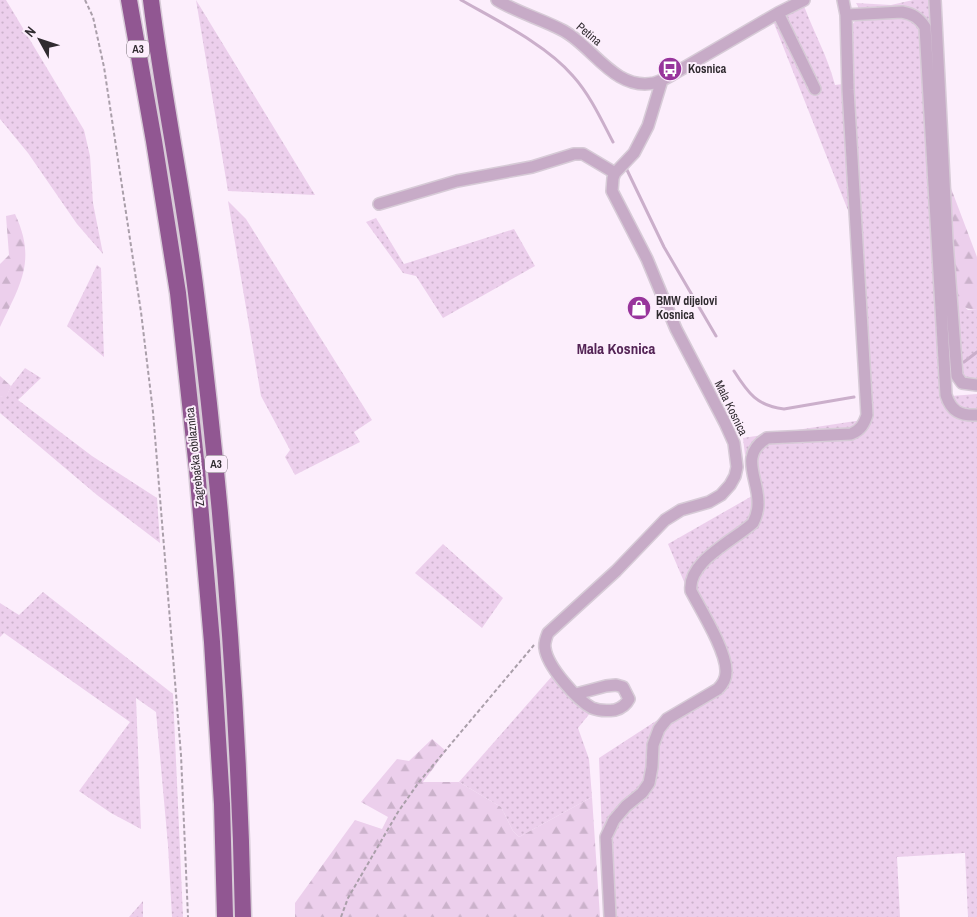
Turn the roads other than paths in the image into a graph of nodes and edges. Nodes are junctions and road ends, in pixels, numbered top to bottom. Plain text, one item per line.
1 (129, 0) edge
2 (151, 0) edge
3 (497, 0) edge
4 (804, 0) edge
5 (844, 0) edge
6 (935, 0) edge
7 (778, 12) junction
8 (846, 15) junction
9 (662, 80) junction
10 (815, 89) dead end
11 (615, 173) junction
12 (379, 204) dead end
13 (977, 385) edge
14 (977, 415) edge
15 (576, 694) dead end
16 (224, 917) edge
17 (243, 917) edge
18 (610, 917) edge

1 - 16 highway, Zagrebačka obilaznica / A3
2 - 17 highway, Zagrebačka obilaznica / A3
3 - 9 street, Petina
4 - 7 street, Petina
5 - 8 street
6 - 13 street
7 - 9 street, Petina
7 - 10 street
8 - 14 street
8 - 18 street
9 - 11 street
11 - 12 street
11 - 15 street, Mala Kosnica

